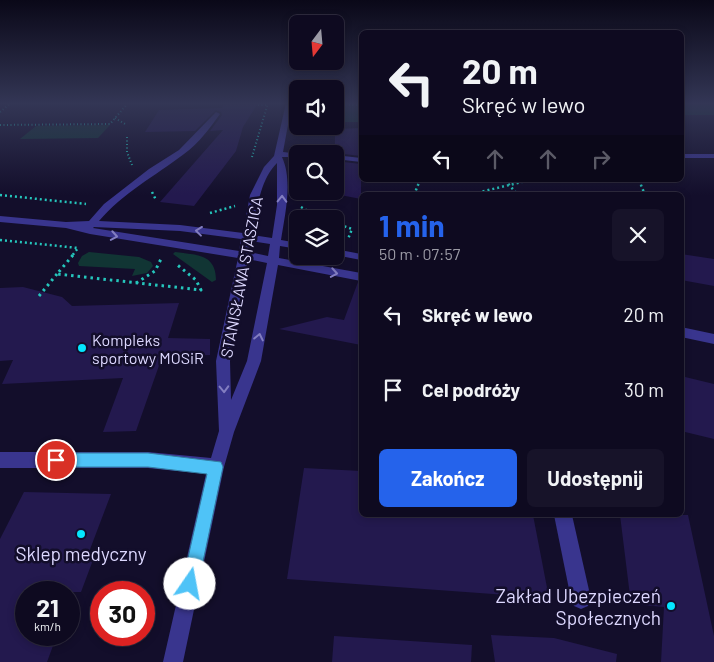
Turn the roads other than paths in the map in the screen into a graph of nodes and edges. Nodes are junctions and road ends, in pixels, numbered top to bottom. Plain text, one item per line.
1 (200, 134) edge
2 (283, 134) edge
3 (289, 155) edge
4 (278, 156) junction
5 (684, 156) edge
6 (714, 156) edge
7 (344, 158) edge
8 (359, 160) edge
9 (0, 219) edge
10 (89, 227) junction
11 (247, 237) junction
12 (277, 242) junction
13 (289, 244) edge
14 (344, 254) edge
15 (244, 255) junction
16 (359, 258) edge
17 (273, 262) junction
18 (359, 277) edge
19 (684, 333) edge
20 (714, 339) edge
21 (226, 432) junction
22 (0, 460) edge
23 (216, 467) junction
24 (563, 517) edge
25 (581, 599) dead end
26 (174, 662) edge

1 - 10 street
2 - 4 street, STANISŁAWA STASZICA
3 - 4 street
4 - 11 street, STANISŁAWA STASZICA
12 -> 4 street, STANISŁAWA STASZICA
5 - 6 street
7 - 8 street
9 - 10 street
11 -> 10 street
10 -> 15 street
11 - 12 street
11 - 15 street, STANISŁAWA STASZICA
12 - 13 street
12 - 17 street, STANISŁAWA STASZICA
14 - 16 street
15 - 17 street
15 -> 21 street, STANISŁAWA STASZICA
17 -> 18 street
21 -> 17 street, STANISŁAWA STASZICA
19 - 20 street
21 - 23 street, STANISŁAWA STASZICA
22 - 23 street
23 - 26 street, STANISŁAWA STASZICA
24 - 25 street

